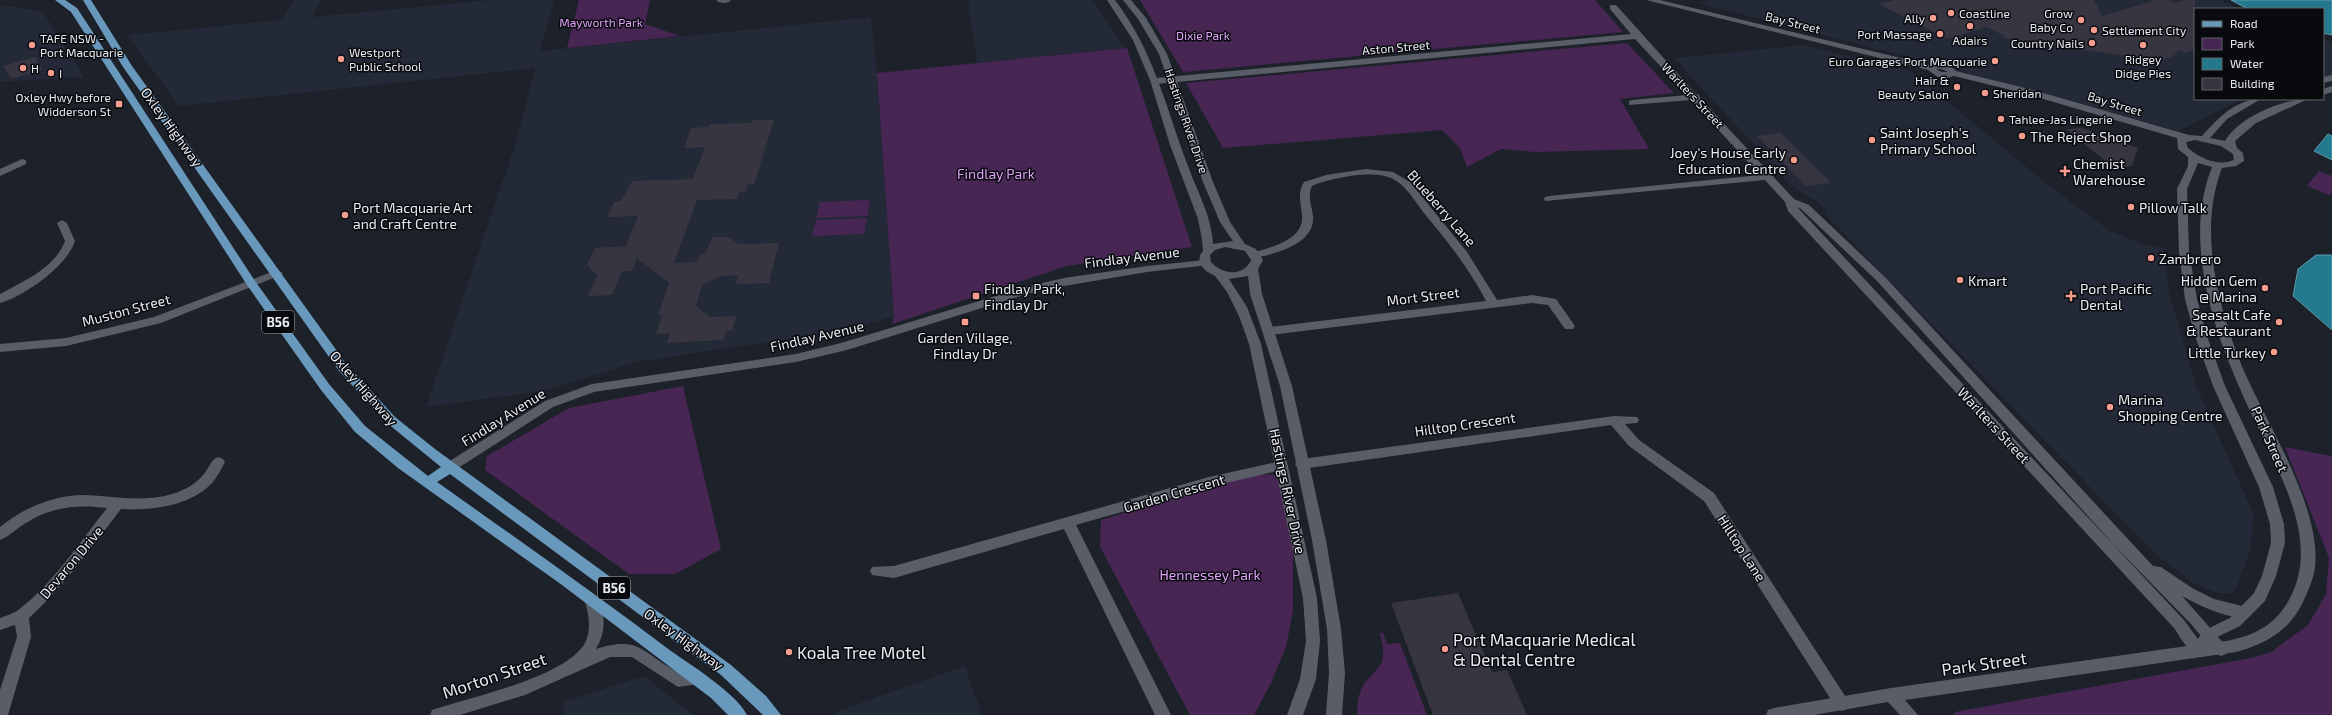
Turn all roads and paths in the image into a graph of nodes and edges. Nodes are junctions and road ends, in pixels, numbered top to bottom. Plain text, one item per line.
1 (52, 0) edge
2 (59, 0) edge
3 (64, 0) edge
4 (87, 0) edge
5 (720, 0) edge
6 (727, 0) edge
7 (1111, 0) edge
8 (1127, 0) edge
9 (1650, 0) edge
10 (1613, 7) dead end
11 (1637, 36) junction
12 (1173, 79) junction
13 (1156, 81) junction
14 (1696, 97) junction
15 (2254, 100) edge
16 (2300, 100) edge
17 (1632, 104) dead end
18 (2205, 138) junction
19 (2184, 141) junction
20 (2232, 148) junction
21 (2193, 156) junction
22 (22, 162) dead end
23 (2218, 165) junction
24 (0, 173) edge
25 (1768, 177) junction
26 (1549, 199) dead end
27 (1790, 201) junction
28 (62, 223) dead end
29 (1241, 245) junction
30 (1255, 255) junction
31 (1206, 257) junction
32 (1253, 269) junction
33 (277, 273) junction
34 (1220, 275) junction
35 (251, 283) junction
36 (0, 299) edge
37 (1492, 302) junction
38 (1569, 326) dead end
39 (1269, 331) junction
40 (0, 348) edge
41 (1614, 420) junction
42 (1633, 420) dead end
43 (218, 462) dead end
44 (1302, 464) junction
45 (1281, 466) junction
46 (450, 467) junction
47 (428, 482) junction
48 (117, 505) junction
49 (1068, 524) junction
50 (0, 535) edge
51 (2118, 540) junction
52 (877, 571) dead end
53 (592, 602) junction
54 (2245, 612) junction
55 (21, 616) junction
56 (0, 624) edge
57 (2208, 635) junction
58 (2199, 650) junction
59 (2221, 650) junction
60 (563, 671) junction
61 (695, 679) junction
62 (1891, 695) junction
63 (1842, 704) junction
64 (0, 715) edge
65 (438, 715) edge
66 (739, 715) edge
67 (773, 715) edge
68 (1163, 715) edge
69 (1295, 715) edge
70 (1334, 715) edge
71 (1774, 715) edge
72 (1910, 715) edge

1 - 2 main road
2 - 3 main road
2 - 35 main road, Oxley Highway / B56
4 - 33 main road, Oxley Highway / B56
5 - 6 street
7 - 13 street, Hastings River Drive
8 - 12 street, Hastings River Drive
9 - 19 street, Bay Street
10 - 11 street, Warlters Street
11 - 12 street, Aston Street
11 - 14 street, Warlters Street
12 - 13 street, Aston Street
12 - 29 street, Hastings River Drive
13 - 31 street, Hastings River Drive
14 - 17 street
14 - 25 street, Warlters Street
15 - 18 street
16 - 20 street
18 - 19 street
18 - 20 street
19 - 21 street
20 - 23 street
21 - 23 street
21 - 54 street, Park Street
22 - 24 street
23 - 59 street, Park Street
25 - 26 street
25 - 27 street, Warlters Street
27 - 51 street, Warlters Street
27 - 58 street, Warlters Street
28 - 36 street
29 - 30 street
29 - 31 street
30 - 32 street
30 - 37 street, Blueberry Lane
31 - 34 street
31 - 46 street, Findlay Avenue
32 - 34 street
32 - 39 street, Hastings River Drive
33 - 35 street, Muston Street
33 - 46 main road, Oxley Highway / B56
34 - 45 street, Hastings River Drive
35 - 40 street, Muston Street
35 - 47 main road, Oxley Highway / B56
37 - 38 street, Mort Street
37 - 39 street, Mort Street
39 - 44 street, Hastings River Drive
41 - 42 street, Hilltop Crescent
41 - 44 street, Hilltop Crescent
41 - 63 street, Hilltop Lane
43 - 48 street, Devaron Drive
44 - 70 street, Hastings River Drive
45 - 49 street, Garden Crescent
45 - 69 street, Hastings River Drive
46 - 47 main road
46 - 67 main road, Oxley Highway / B56
47 - 53 main road, Oxley Highway / B56
48 - 50 street, Devaron Drive
48 - 55 street, Devaron Drive
49 - 52 street, Garden Crescent
49 - 68 street
51 - 54 street, Warlters Street
51 - 57 street, Warlters Street
53 - 60 street, Morton Street
53 - 61 main road, Oxley Highway / B56
54 - 57 street, Park Street
55 - 56 street, Devaron Drive
55 - 64 street
57 - 58 street
57 - 59 street, Warlters Street
58 - 59 street, Park Street
58 - 62 street, Park Street
60 - 61 street, Morton Street
60 - 65 street, Morton Street
61 - 66 main road, Oxley Highway / B56
62 - 63 street, Park Street
62 - 72 street
63 - 71 street, Park Street

